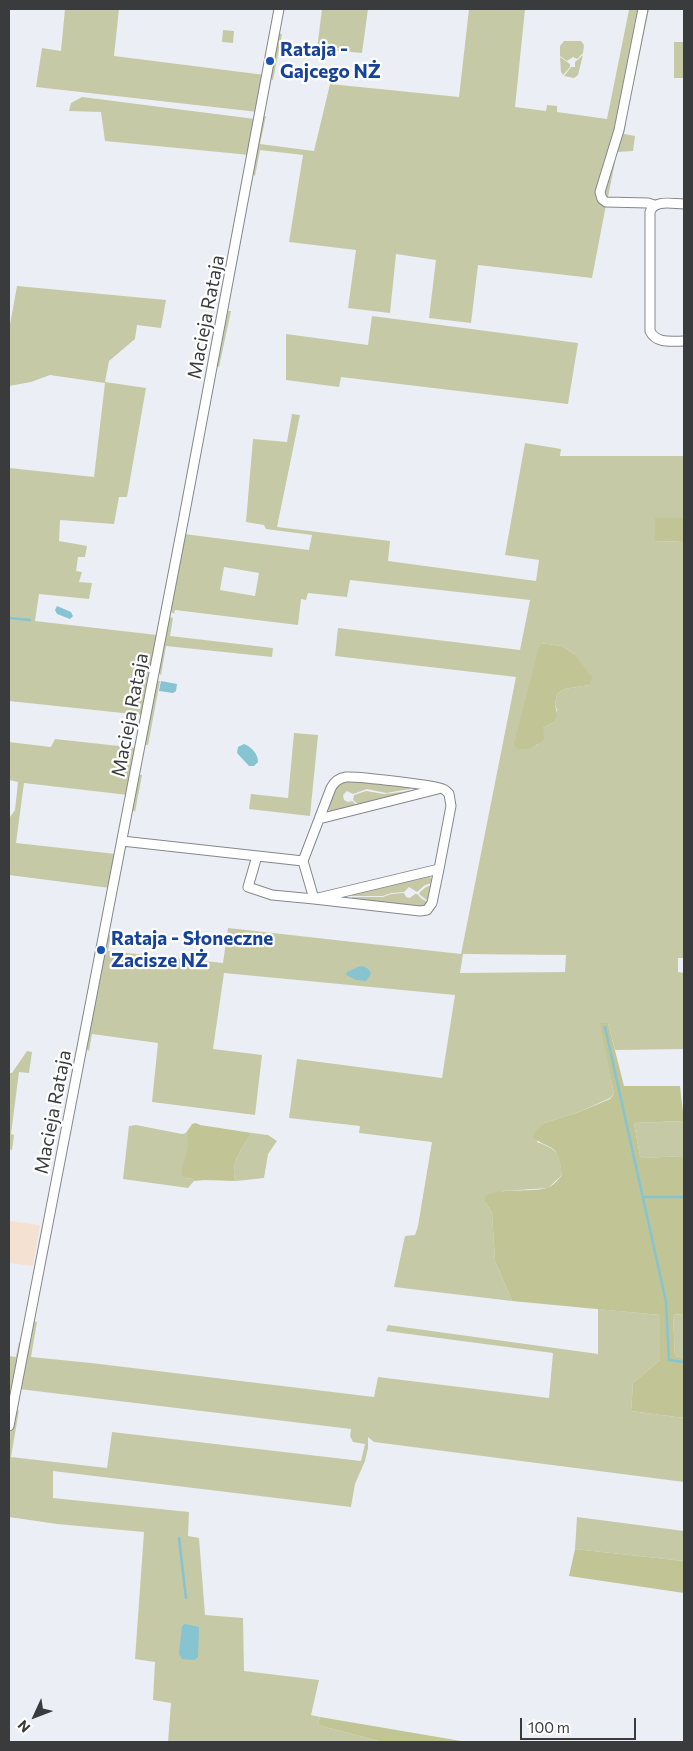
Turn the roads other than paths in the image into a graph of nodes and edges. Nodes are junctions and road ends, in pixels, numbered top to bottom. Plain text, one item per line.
1 (279, 9) edge
2 (643, 9) edge
3 (684, 204) edge
4 (654, 206) junction
5 (684, 341) edge
6 (441, 788) junction
7 (319, 819) junction
8 (122, 841) junction
9 (257, 856) junction
10 (303, 861) junction
11 (439, 869) junction
12 (314, 900) junction
13 (9, 1426) edge

1 - 8 street, Macieja Rataja
2 - 4 street
3 - 4 street
4 - 5 street
6 - 7 street
6 - 7 street
6 - 11 street
7 - 10 street
8 - 9 street
8 - 13 street, Macieja Rataja
9 - 10 street
9 - 12 street
10 - 12 street
11 - 12 street
11 - 12 street

